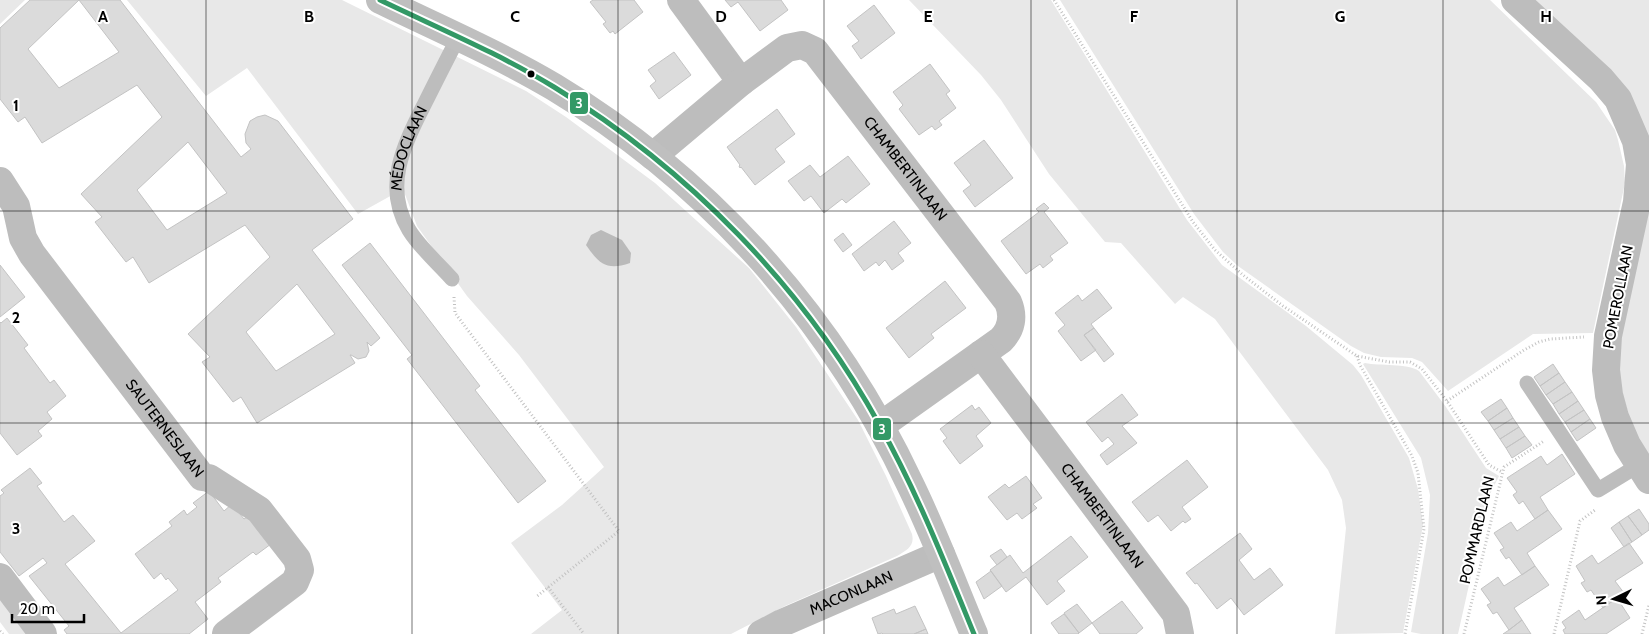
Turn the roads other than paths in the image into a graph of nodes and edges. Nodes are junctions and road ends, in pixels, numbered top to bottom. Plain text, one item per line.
1 (380, 0) edge
2 (681, 0) edge
3 (1515, 0) edge
4 (458, 38) junction
5 (741, 82) junction
6 (653, 156) junction
7 (1645, 164) edge
8 (0, 181) edge
9 (452, 279) road end
10 (981, 354) junction
11 (1526, 383) dead end
12 (880, 426) junction
13 (1644, 473) edge
14 (941, 554) junction
15 (0, 577) edge
16 (43, 634) edge
17 (226, 634) edge
18 (761, 634) edge
19 (974, 634) edge
20 (1180, 634) edge

1 - 4 street
2 - 5 street
3 - 7 street, POMEROLLAAN
4 - 6 street
4 - 9 lane, MÉDOCLAAN
5 - 6 street, CHAMBERTINLAAN
5 - 10 street, CHAMBERTINLAAN
6 - 12 street
7 - 13 street, POMEROLLAAN
8 - 17 street, SAUTERNESLAAN
10 - 12 street, CHAMBERTINLAAN
10 - 20 street, CHAMBERTINLAAN
11 - 13 lane
12 - 14 street
14 - 18 street, MACONLAAN
14 - 19 street
15 - 16 street

